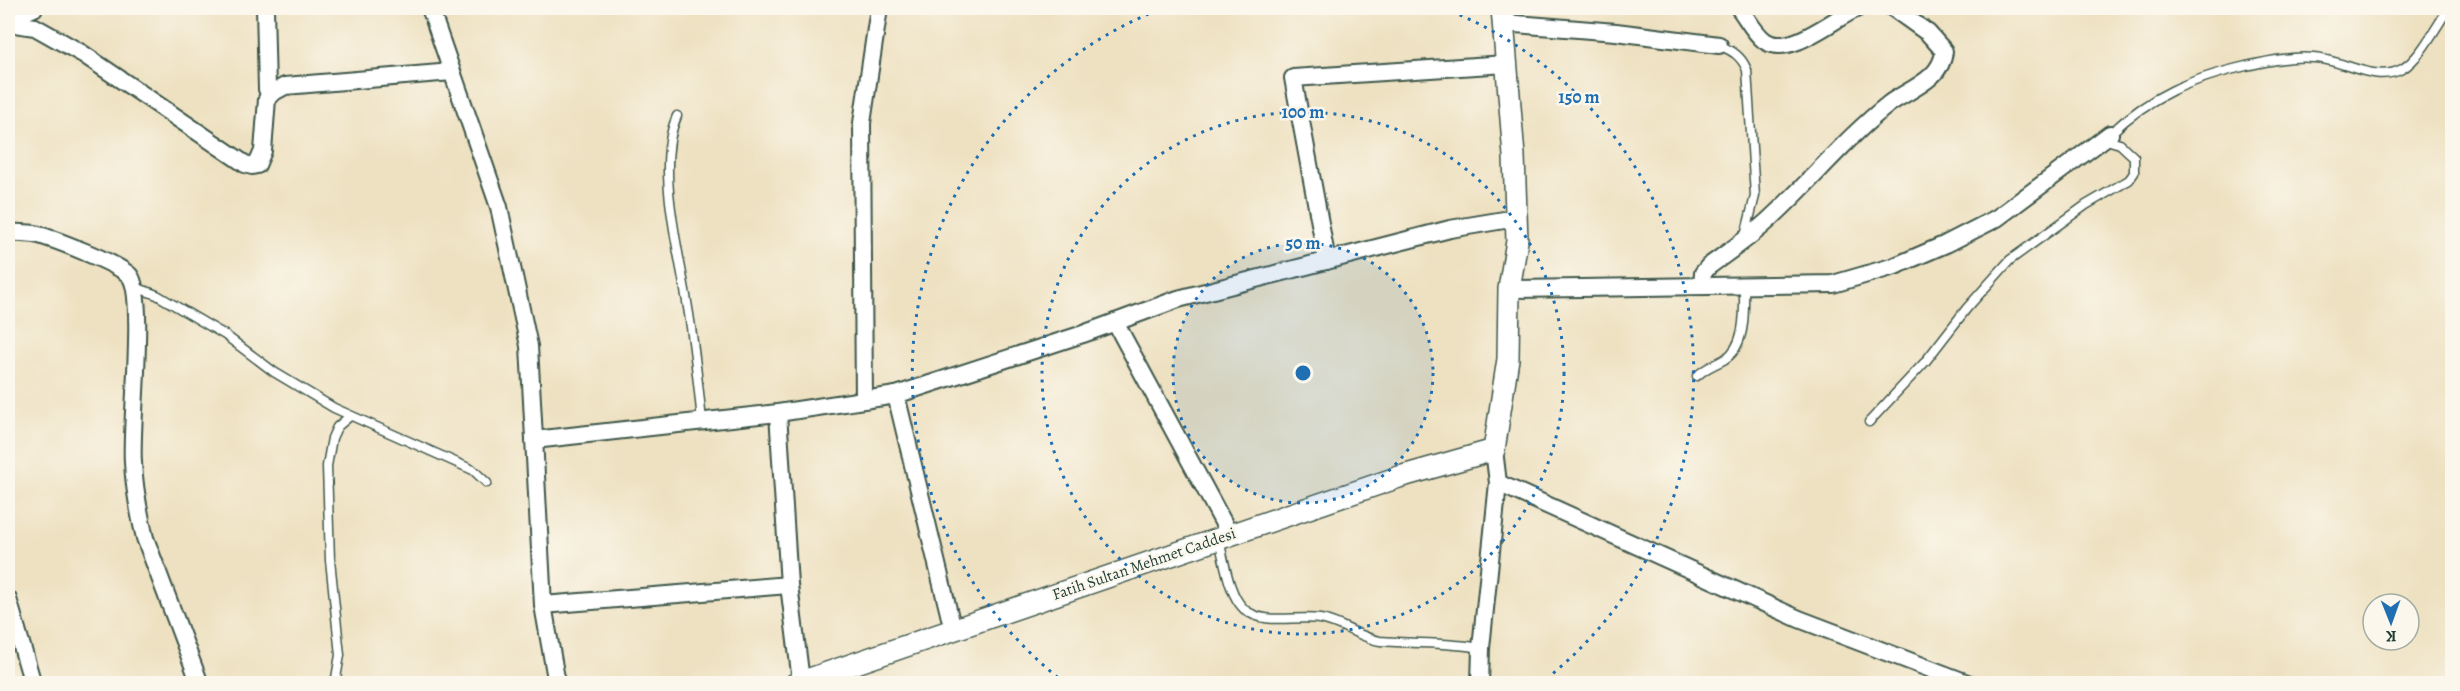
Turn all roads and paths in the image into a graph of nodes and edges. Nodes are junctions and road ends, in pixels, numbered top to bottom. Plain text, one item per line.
1 (34, 8) edge
2 (265, 8) edge
3 (431, 8) edge
4 (879, 8) edge
5 (1739, 8) edge
6 (1858, 8) edge
7 (1893, 8) edge
8 (2448, 8) edge
9 (1503, 15) edge
10 (11, 22) edge
11 (1719, 45) joint
12 (1506, 64) junction
13 (452, 72) junction
14 (270, 96) junction
15 (676, 116) dead end
16 (2106, 137) junction
17 (1516, 218) junction
18 (8, 232) edge
19 (1744, 239) junction
20 (1327, 261) junction
21 (1744, 285) junction
22 (135, 286) junction
23 (1702, 286) junction
24 (1509, 289) junction
25 (1115, 322) junction
26 (1697, 376) dead end
27 (896, 395) junction
28 (864, 400) junction
29 (778, 413) junction
30 (350, 416) junction
31 (702, 421) junction
32 (1869, 422) dead end
33 (534, 440) junction
34 (1494, 450) junction
35 (487, 483) dead end
36 (1498, 483) junction
37 (1224, 537) junction
38 (789, 585) junction
39 (8, 599) edge
40 (543, 605) junction
41 (953, 630) junction
42 (1481, 648) junction
43 (798, 682) edge
44 (33, 684) edge
45 (200, 684) edge
46 (335, 684) edge
47 (557, 684) edge
48 (1480, 684) edge
49 (1970, 684) edge

1 - 10 street
2 - 14 street
3 - 13 street
4 - 28 street
5 - 6 street
7 - 19 street
8 - 16 lane
9 - 11 street
9 - 12 street
10 - 14 street
11 - 19 lane
12 - 17 street
12 - 20 street
13 - 14 street
13 - 33 street
15 - 31 lane
16 - 21 street
16 - 32 lane
17 - 20 street
17 - 24 street
18 - 22 street
19 - 23 street
20 - 25 street
21 - 23 street
21 - 26 lane
22 - 30 lane
22 - 45 street
23 - 24 street
24 - 34 street
25 - 27 street
25 - 37 street
27 - 28 street
27 - 41 street
28 - 29 street
29 - 31 street
29 - 38 street
30 - 35 lane
30 - 46 lane
31 - 33 street
33 - 40 street
34 - 36 street
34 - 37 street, Fatih Sultan Mehmet Caddesi
36 - 42 street
36 - 49 street
37 - 41 street, Fatih Sultan Mehmet Caddesi
37 - 42 lane
38 - 40 street
38 - 43 street
39 - 44 street
40 - 47 street
41 - 43 street, Fatih Sultan Mehmet Caddesi
42 - 48 street

